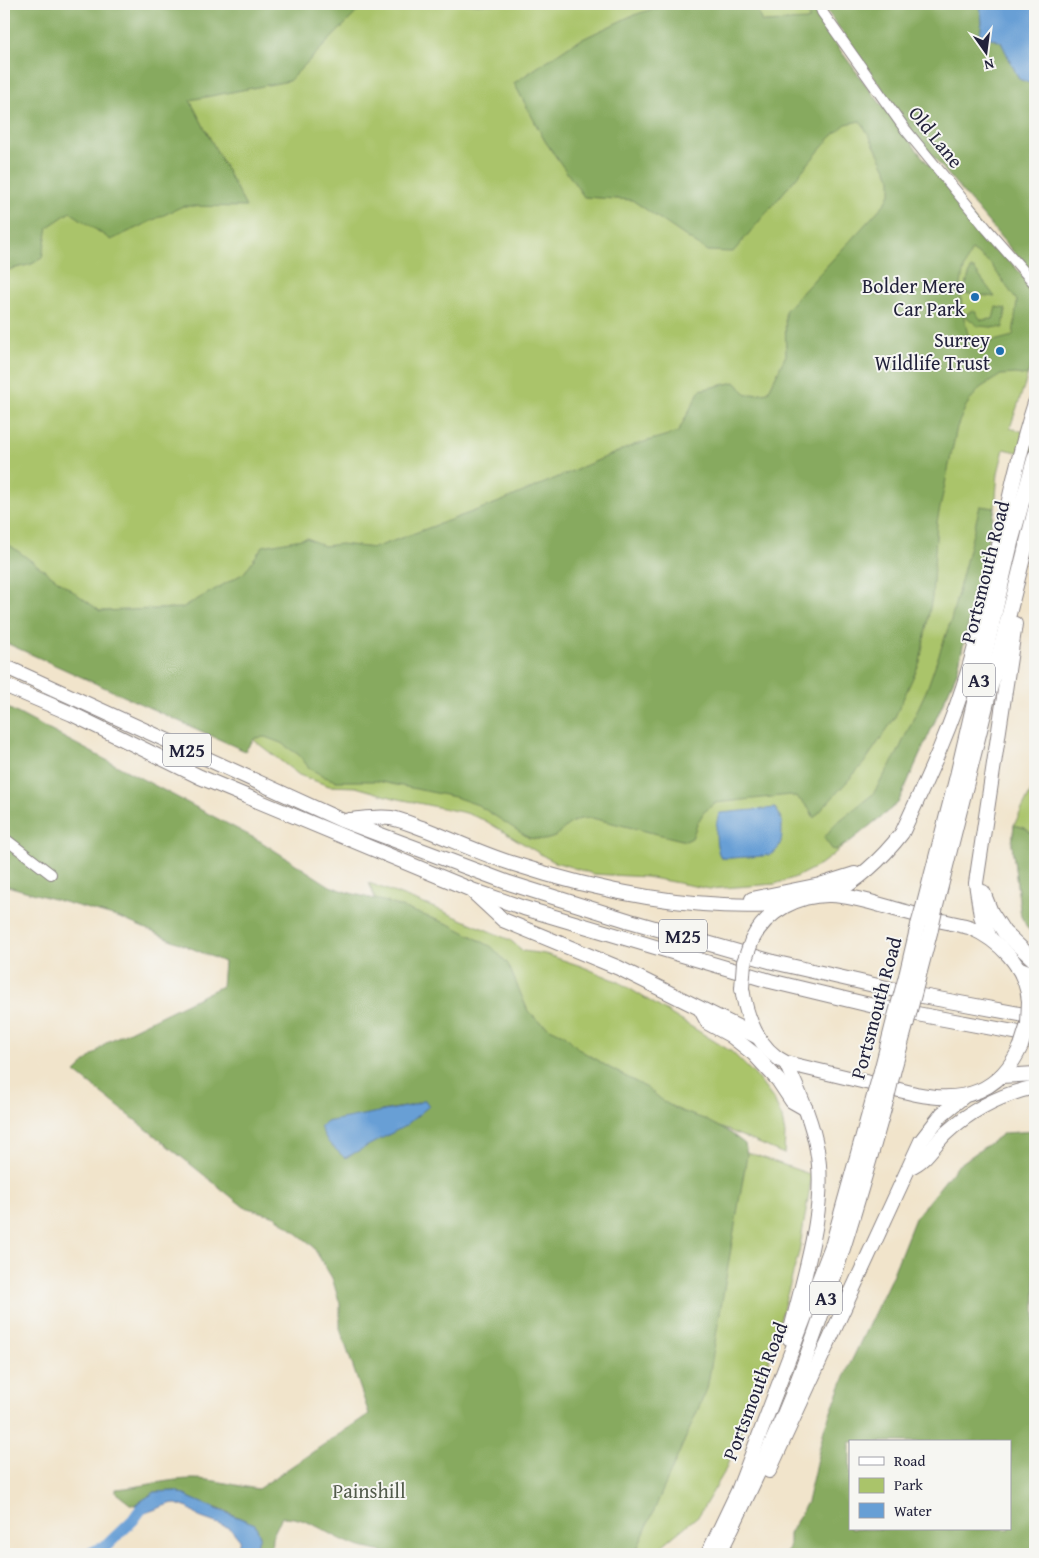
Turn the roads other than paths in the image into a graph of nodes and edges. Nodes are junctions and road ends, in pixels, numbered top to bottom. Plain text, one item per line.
1 (820, 4) edge
2 (1035, 284) edge
3 (1035, 403) edge
4 (1035, 456) edge
5 (1035, 510) edge
6 (1016, 591) junction
7 (4, 666) edge
8 (4, 685) edge
9 (341, 820) junction
10 (4, 838) edge
11 (867, 870) junction
12 (51, 874) dead end
13 (976, 884) junction
14 (472, 890) junction
15 (831, 895) junction
16 (787, 904) junction
17 (715, 905) junction
18 (930, 905) junction
19 (990, 938) junction
20 (1035, 961) edge
21 (1018, 968) junction
22 (1035, 975) edge
23 (700, 1008) junction
24 (1035, 1017) edge
25 (758, 1036) junction
26 (1035, 1036) edge
27 (786, 1063) junction
28 (1035, 1074) edge
29 (1001, 1076) junction
30 (1035, 1087) edge
31 (964, 1096) junction
32 (880, 1097) junction
33 (806, 1109) junction
34 (909, 1167) junction
35 (780, 1383) junction
36 (750, 1492) junction
37 (708, 1554) edge
38 (719, 1554) edge

1 - 2 street, Old Lane
3 - 11 highway, A3
4 - 18 highway, Portsmouth Road / A3
5 - 6 highway, Portsmouth Road / A3
6 - 13 highway, A3
6 - 18 highway, Portsmouth Road / A3
7 - 9 highway, M25
8 - 14 highway, M25
9 - 17 highway, M25
9 - 24 highway, M25
10 - 12 street
11 - 15 highway, A3
11 - 17 highway, M25
13 - 19 highway, A3
13 - 20 highway
14 - 23 highway, M25
14 - 26 highway, M25
15 - 16 highway
15 - 19 highway
16 - 17 highway
16 - 25 highway, bridge
18 - 32 highway, Portsmouth Road / A3, bridge
19 - 21 highway
21 - 22 highway
21 - 29 highway, bridge
23 - 25 highway, M25
23 - 33 highway, M25
25 - 27 highway
27 - 31 highway
27 - 33 highway, A3
28 - 29 highway
29 - 31 highway
30 - 34 highway
31 - 34 highway, A3
32 - 35 highway, Portsmouth Road / A3
32 - 36 highway, Portsmouth Road / A3
33 - 35 highway, A3
34 - 36 highway, A3
35 - 37 highway, Portsmouth Road / A3
36 - 38 highway, Portsmouth Road / A3

